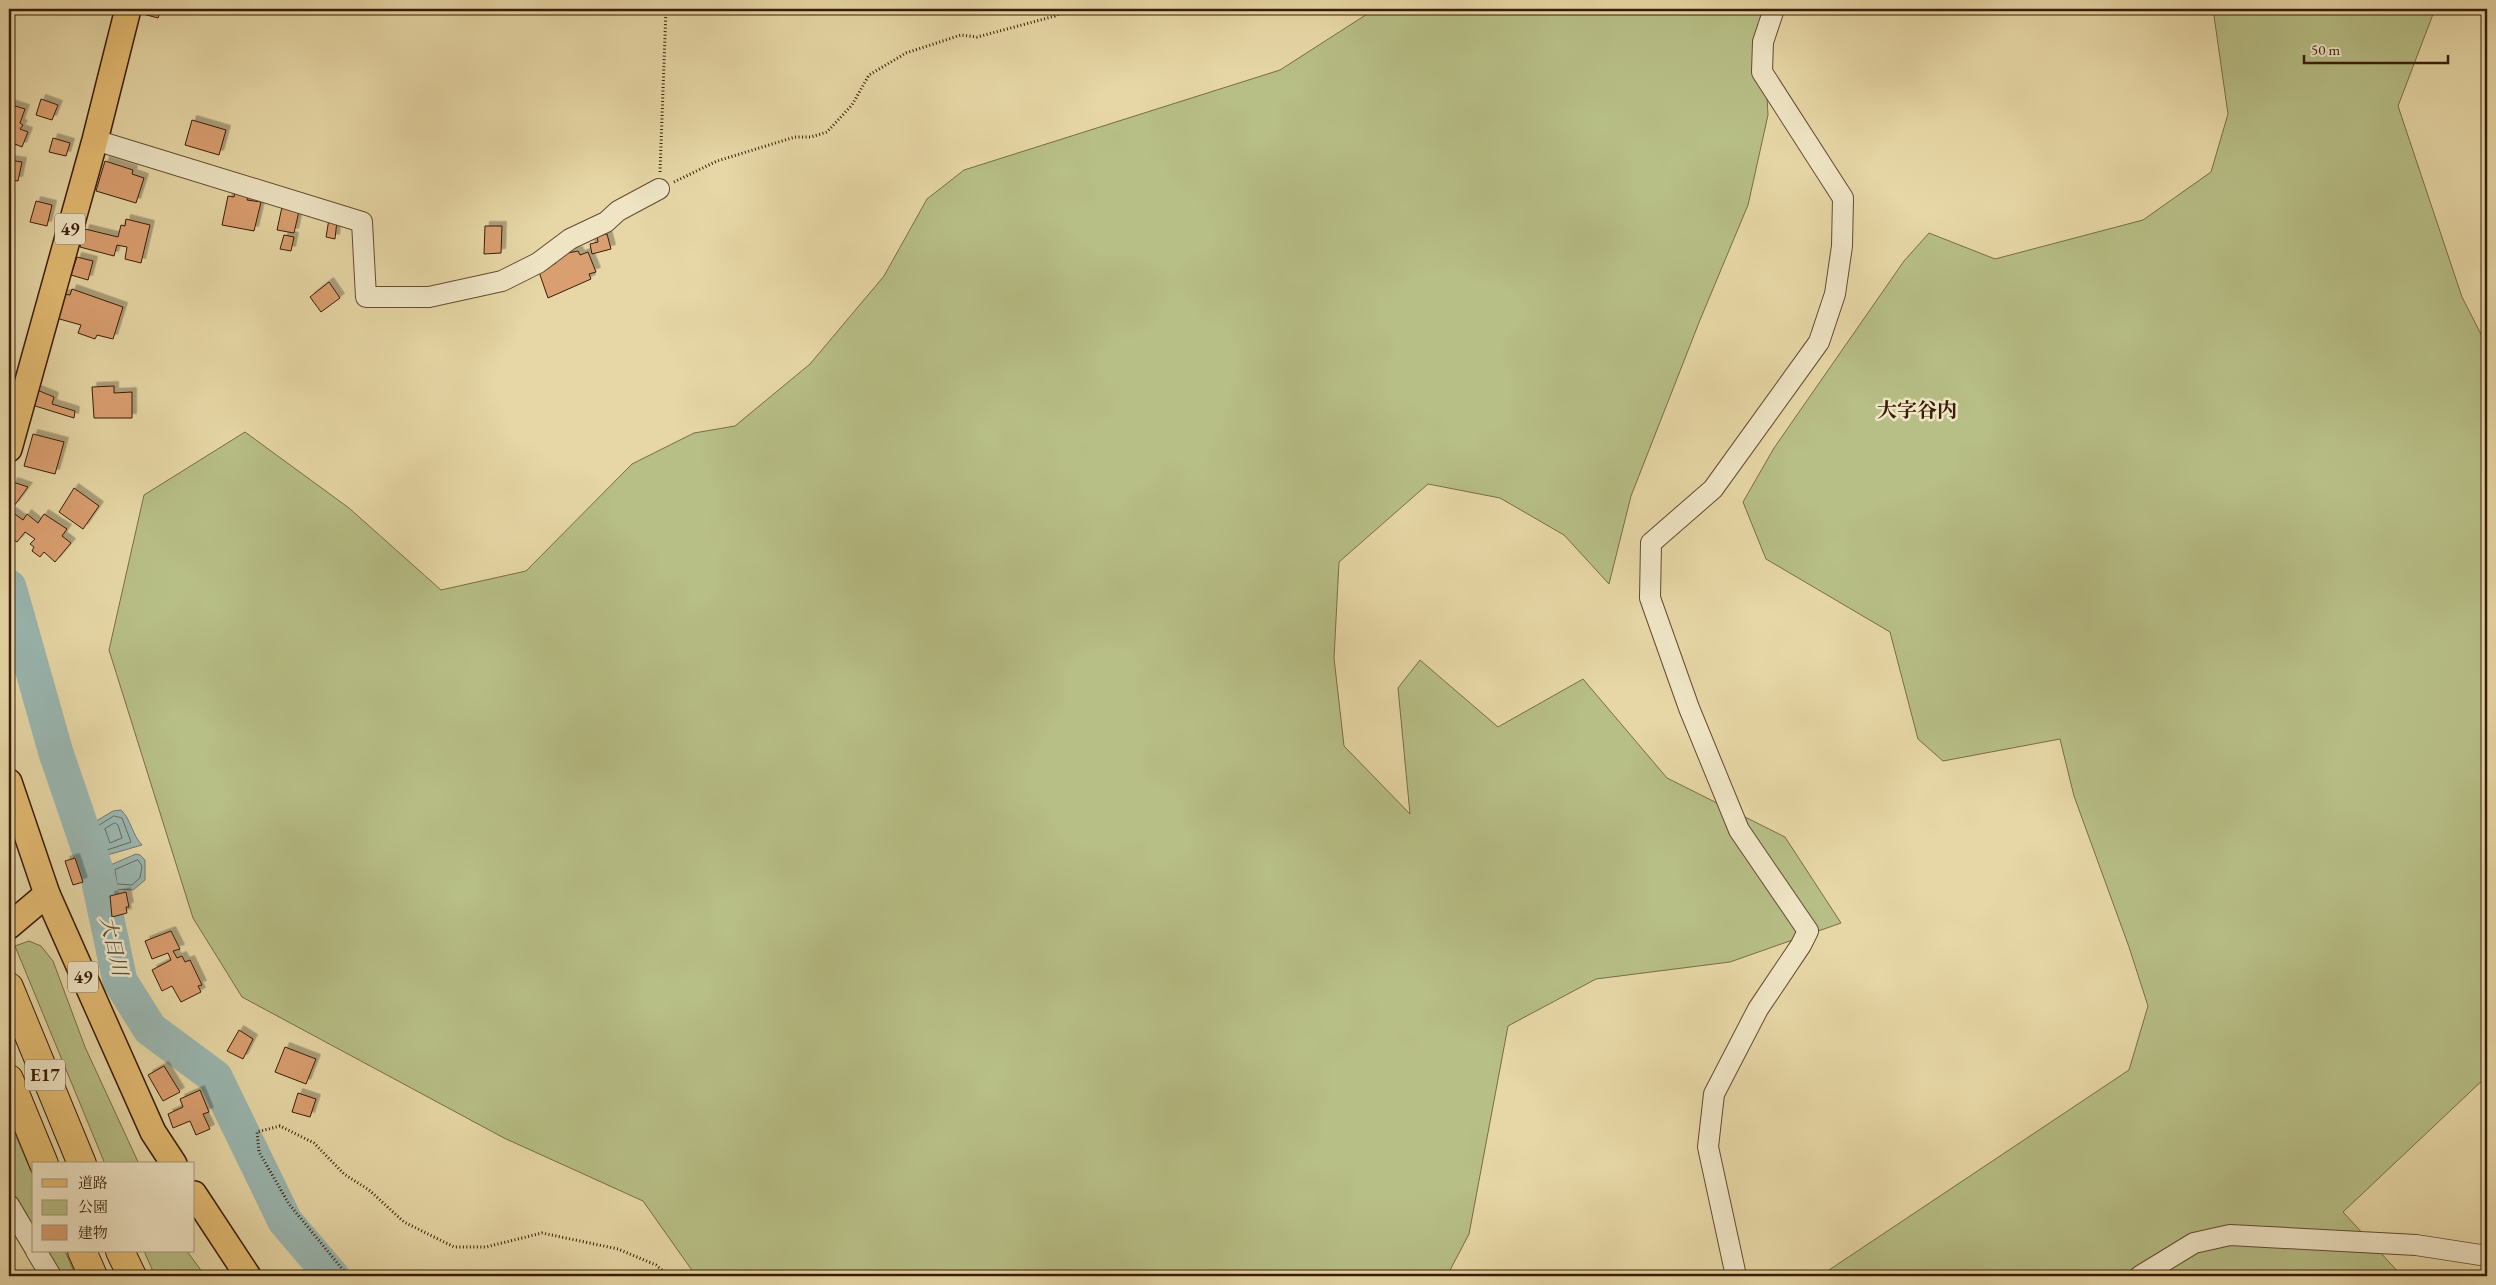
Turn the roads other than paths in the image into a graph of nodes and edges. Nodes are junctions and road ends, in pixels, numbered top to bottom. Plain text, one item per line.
1 (128, 9) edge
2 (1774, 9) edge
3 (95, 140) junction
4 (659, 189) road end
5 (9, 449) edge
6 (9, 782) edge
7 (47, 894) junction
8 (9, 926) edge
9 (9, 987) edge
10 (9, 1078) edge
11 (43, 1162) edge
12 (81, 1162) edge
13 (173, 1162) edge
14 (195, 1196) edge
15 (9, 1205) edge
16 (32, 1244) edge
17 (37, 1252) edge
18 (82, 1252) edge
19 (120, 1252) edge
20 (2487, 1256) edge
21 (51, 1276) edge
22 (93, 1276) edge
23 (132, 1276) edge
24 (248, 1276) edge
25 (1736, 1276) edge
26 (2140, 1276) edge

1 - 3 main road, 49
2 - 25 street
3 - 4 street
3 - 5 main road, 49
6 - 7 main road, 49
7 - 8 main road
7 - 13 main road, 49
9 - 12 highway, E17
10 - 11 highway, E17
14 - 24 main road
15 - 16 street
17 - 21 street
18 - 22 highway
19 - 23 highway
20 - 26 street

